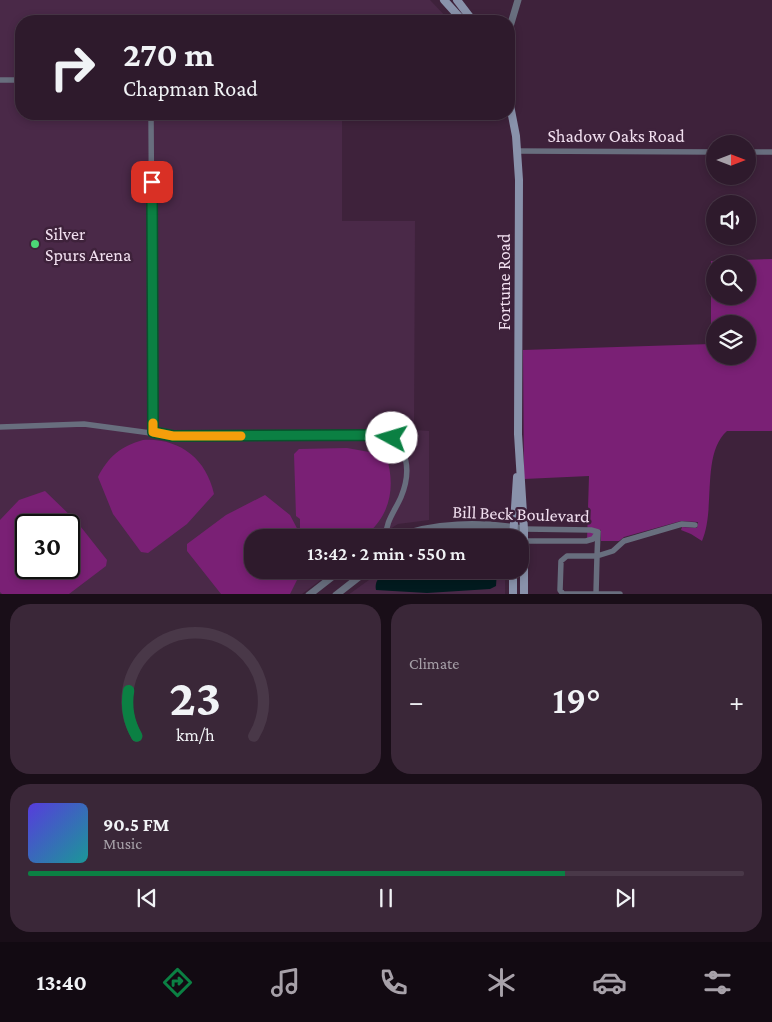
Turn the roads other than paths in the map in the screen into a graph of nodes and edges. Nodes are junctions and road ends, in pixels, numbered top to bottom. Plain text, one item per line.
1 (444, 0) edge
2 (457, 0) edge
3 (518, 0) edge
4 (457, 15) edge
5 (469, 15) edge
6 (514, 15) edge
7 (0, 80) edge
8 (15, 80) edge
9 (152, 120) edge
10 (511, 120) edge
11 (518, 151) junction
12 (706, 152) edge
13 (756, 152) edge
14 (772, 152) edge
15 (0, 427) edge
16 (153, 432) junction
17 (519, 446) junction
18 (694, 525) dead end
19 (513, 527) junction
20 (386, 529) edge
21 (416, 529) edge
22 (524, 529) joint
23 (529, 529) edge
24 (598, 532) junction
25 (529, 542) edge
26 (597, 556) junction
27 (329, 579) edge
28 (356, 579) edge
29 (513, 579) edge
30 (523, 579) edge
31 (309, 594) edge
32 (336, 594) edge
33 (513, 594) edge
34 (524, 594) edge
35 (596, 594) edge
36 (620, 594) edge

1 - 4 main road
2 - 5 main road
3 - 6 street
7 - 8 street
9 - 16 street
10 - 11 main road, Fortune Road
11 - 12 street, Shadow Oaks Road
11 - 17 main road, Fortune Road
13 - 14 street
15 - 16 street
16 - 20 street
17 - 19 main road, Fortune Road
17 - 22 main road, Fortune Road
18 - 26 street
19 - 21 street, Bill Beck Boulevard
19 - 22 street, Bill Beck Boulevard
23 - 24 street, Bill Beck Boulevard
24 - 25 street, Bill Beck Boulevard
24 - 26 street
26 - 35 street
26 - 35 street
27 - 31 street
28 - 32 street
29 - 33 main road
30 - 34 main road, Fortune Road
35 - 36 street

